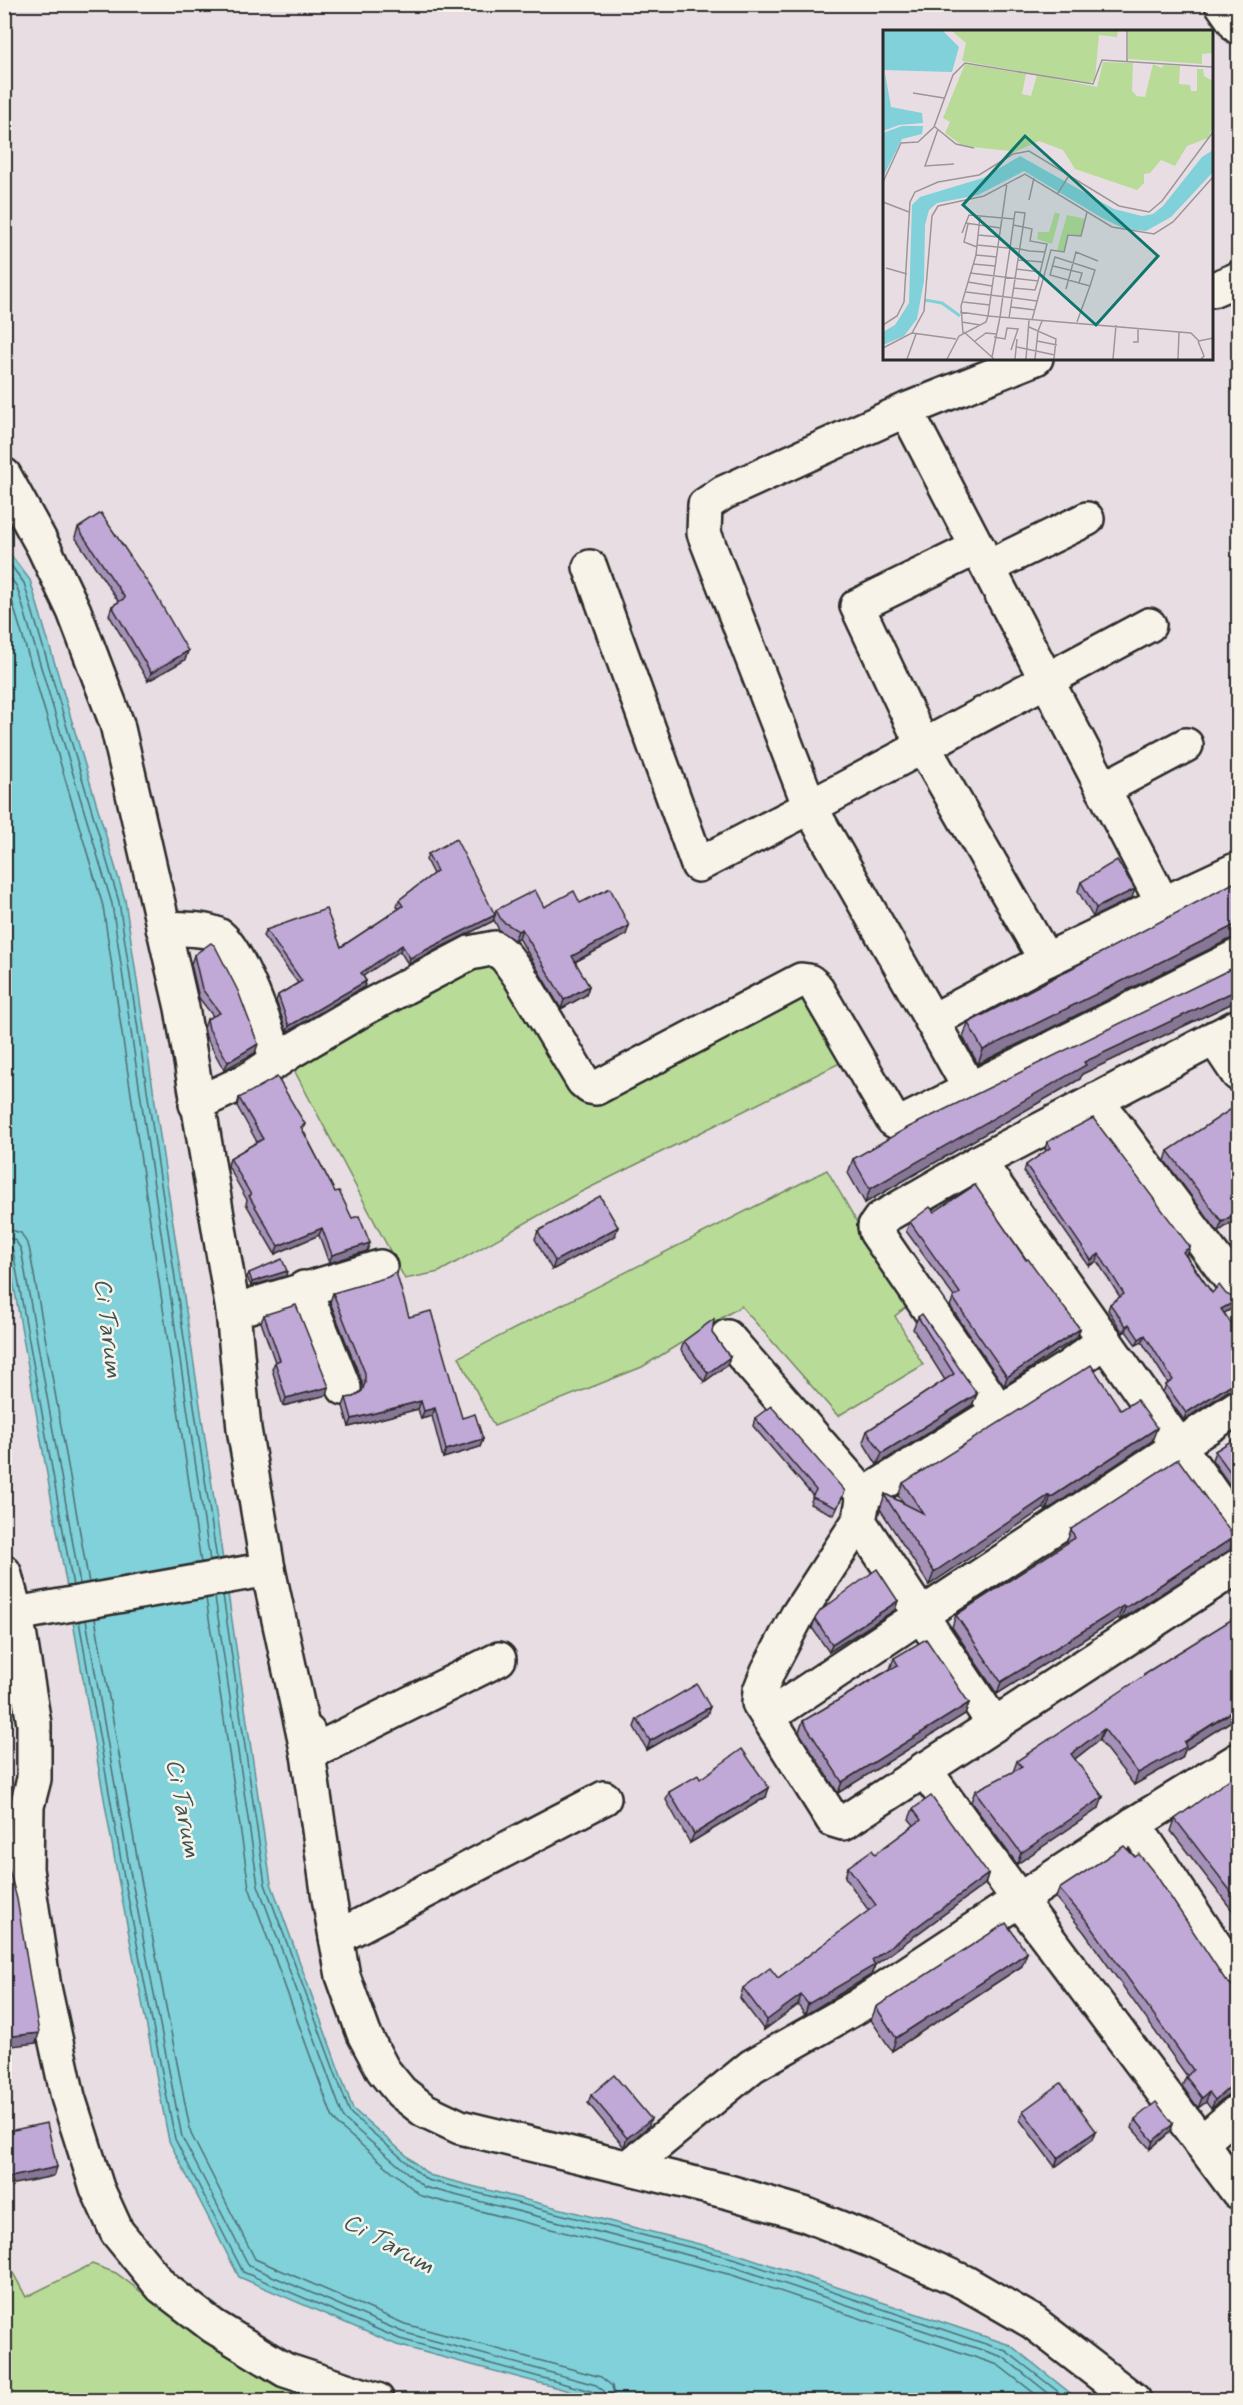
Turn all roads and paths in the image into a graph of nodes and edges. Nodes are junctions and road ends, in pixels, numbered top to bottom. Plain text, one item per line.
1 (1222, 4) edge
2 (1239, 27) edge
3 (1239, 279) edge
4 (1213, 290) edge
5 (1031, 360) edge
6 (906, 410) junction
7 (4, 475) edge
8 (1087, 519) dead end
9 (983, 557) junction
10 (590, 567) dead end
11 (1149, 625) dead end
12 (1046, 679) junction
13 (1186, 745) dead end
14 (923, 746) junction
15 (1103, 789) junction
16 (810, 807) junction
17 (1239, 869) edge
18 (1163, 904) junction
19 (163, 928) junction
20 (1239, 956) edge
21 (1046, 960) junction
22 (932, 1021) junction
23 (1226, 1032) edge
24 (277, 1060) junction
25 (961, 1073) dead end
26 (1239, 1074) edge
27 (1096, 1101) junction
28 (196, 1104) junction
29 (979, 1162) junction
30 (380, 1267) dead end
31 (304, 1288) junction
32 (1239, 1289) edge
33 (233, 1311) junction
34 (727, 1337) dead end
35 (1105, 1340) junction
36 (241, 1386) junction
37 (344, 1388) dead end
38 (1239, 1407) edge
39 (999, 1412) junction
40 (1178, 1445) junction
41 (862, 1508) junction
42 (1239, 1530) edge
43 (1239, 1566) edge
44 (260, 1570) junction
45 (4, 1572) edge
46 (1239, 1586) edge
47 (23, 1613) junction
48 (921, 1615) junction
49 (1114, 1657) junction
50 (499, 1659) dead end
51 (768, 1718) junction
52 (994, 1724) junction
53 (308, 1754) junction
54 (1239, 1760) edge
55 (931, 1777) junction
56 (604, 1798) dead end
57 (1134, 1824) junction
58 (865, 1835) dead end
59 (1020, 1901) junction
60 (336, 1938) junction
61 (1239, 1980) edge
62 (1239, 2111) edge
63 (1201, 2143) junction
64 (630, 2166) junction
65 (1239, 2192) edge
66 (377, 2400) edge
67 (1134, 2400) edge

1 - 2 street
3 - 4 street
5 - 6 street
6 - 9 street
6 - 16 street
7 - 19 street
8 - 9 street
9 - 12 street
9 - 14 street
10 - 16 street
11 - 12 street
12 - 14 street
12 - 15 street
13 - 15 street
14 - 16 street
14 - 21 street
15 - 18 street
16 - 22 street
17 - 18 street
18 - 21 street
19 - 24 street
19 - 28 street
20 - 24 street
21 - 22 street
22 - 25 street
23 - 26 street
23 - 27 street
24 - 28 street
27 - 29 street
27 - 32 street
28 - 33 street
29 - 35 street
29 - 39 street
30 - 31 street
31 - 33 street
31 - 37 street
33 - 36 street
34 - 41 street
35 - 39 street
35 - 40 street
36 - 44 street
36 - 53 street
38 - 40 street
39 - 41 street
40 - 42 street
40 - 48 street
41 - 48 street
41 - 51 street
43 - 49 street
44 - 47 street
44 - 53 street
45 - 47 street
46 - 49 street
47 - 66 street
48 - 51 street
48 - 52 street
49 - 52 street
49 - 55 street
50 - 53 street
51 - 55 street
52 - 55 street
53 - 60 street
54 - 57 street
55 - 58 street
55 - 59 street
56 - 60 street
57 - 59 street
57 - 61 street
59 - 63 street
59 - 64 street
60 - 64 street
62 - 63 street
63 - 65 street
64 - 67 street

